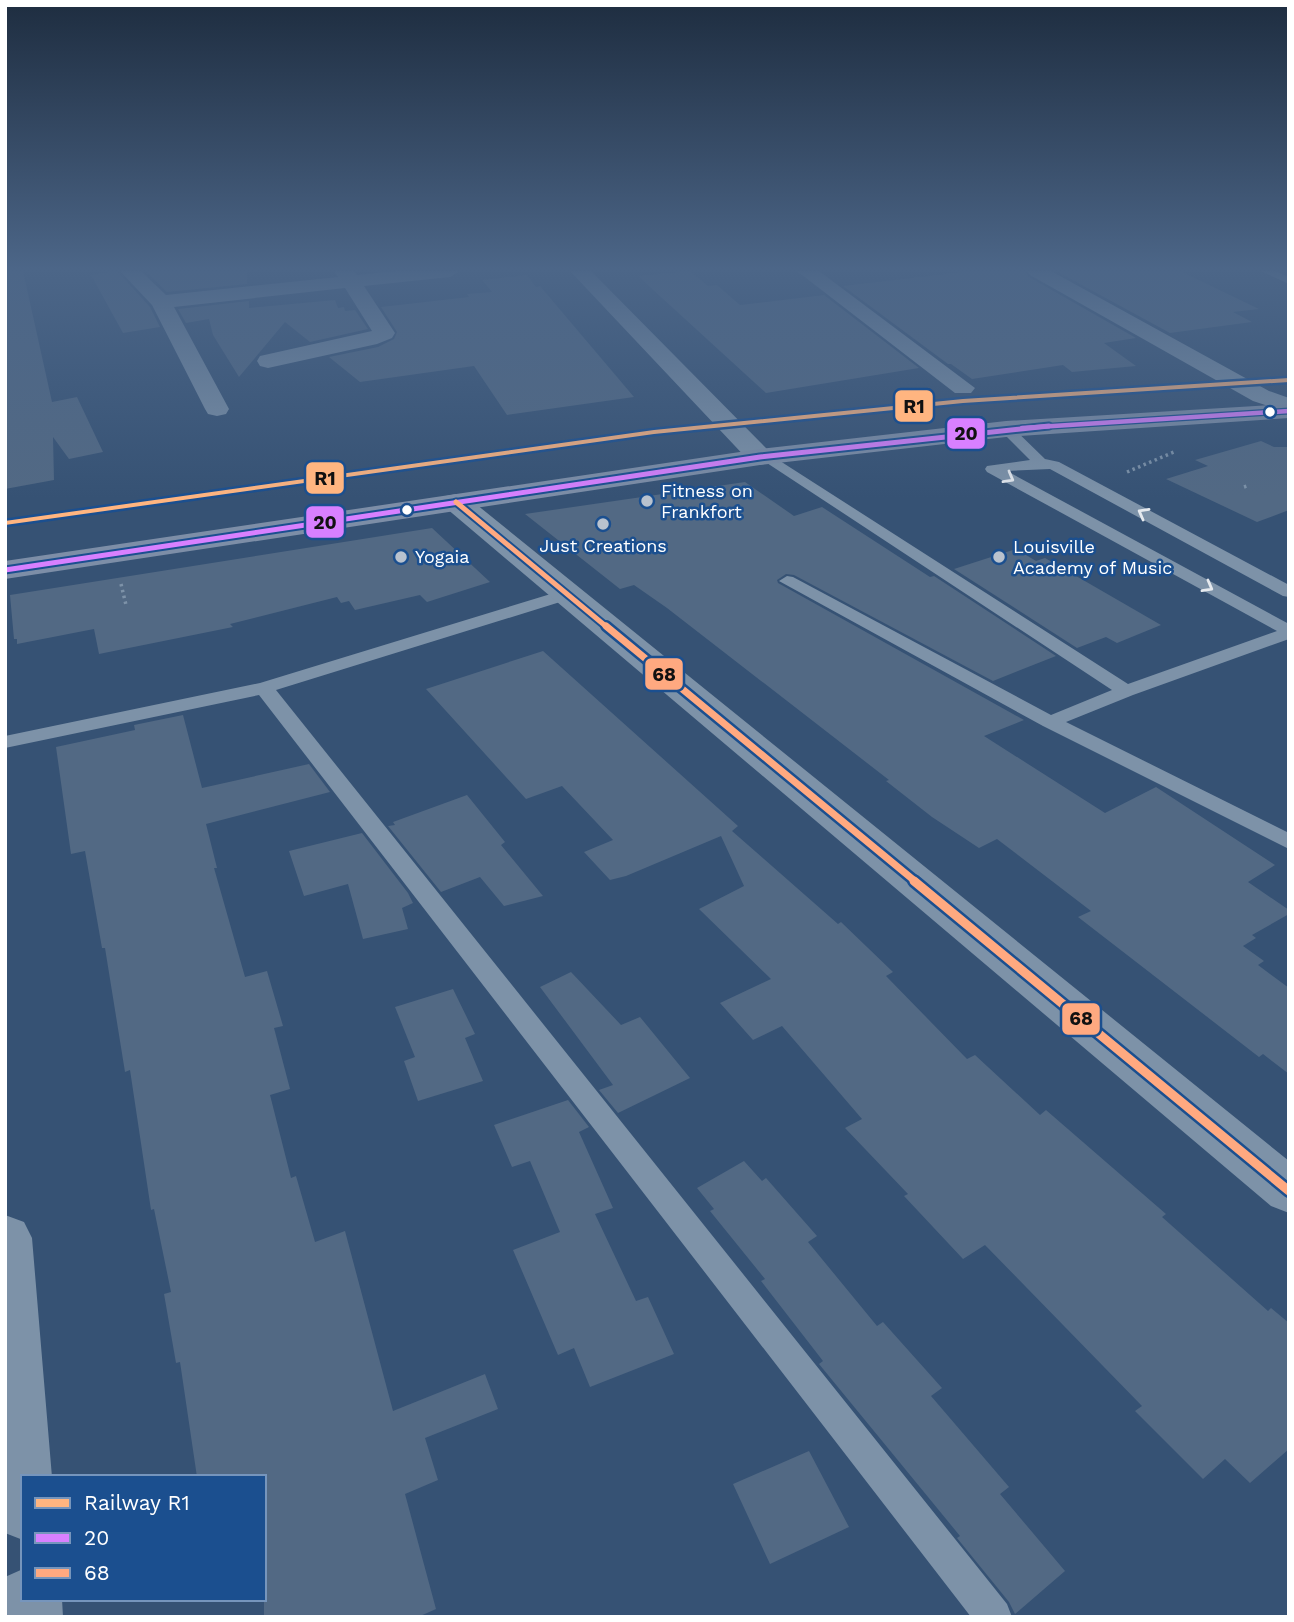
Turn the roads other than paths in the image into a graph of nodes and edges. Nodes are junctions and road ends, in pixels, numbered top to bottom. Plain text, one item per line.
1 (184, 347) edge
2 (333, 347) edge
3 (654, 347) edge
4 (908, 347) edge
5 (1173, 347) edge
6 (268, 361) dead end
7 (963, 388) dead end
8 (1289, 408) edge
9 (217, 409) dead end
10 (1006, 429) junction
11 (763, 457) junction
12 (1041, 463) junction
13 (456, 502) junction
14 (5, 570) edge
15 (787, 581) dead end
16 (1289, 592) edge
17 (567, 594) junction
18 (1289, 632) edge
19 (264, 688) junction
20 (1126, 691) junction
21 (1050, 722) junction
22 (5, 742) edge
23 (1289, 842) edge
24 (1289, 1191) edge
25 (5, 1238) edge
26 (21, 1479) edge
27 (994, 1617) edge

1 - 9 street
2 - 6 street
3 - 11 street
4 - 7 street
5 - 8 street
8 - 10 main road
10 - 11 main road
10 - 12 lane
11 - 13 main road
11 - 20 lane
16 -> 12 lane
12 -> 18 lane
13 - 14 main road
13 - 17 street
15 - 21 lane
17 - 19 lane
17 - 24 street
18 - 20 lane
19 - 22 lane
19 - 27 lane
20 - 21 lane
21 - 23 lane
25 - 26 street

